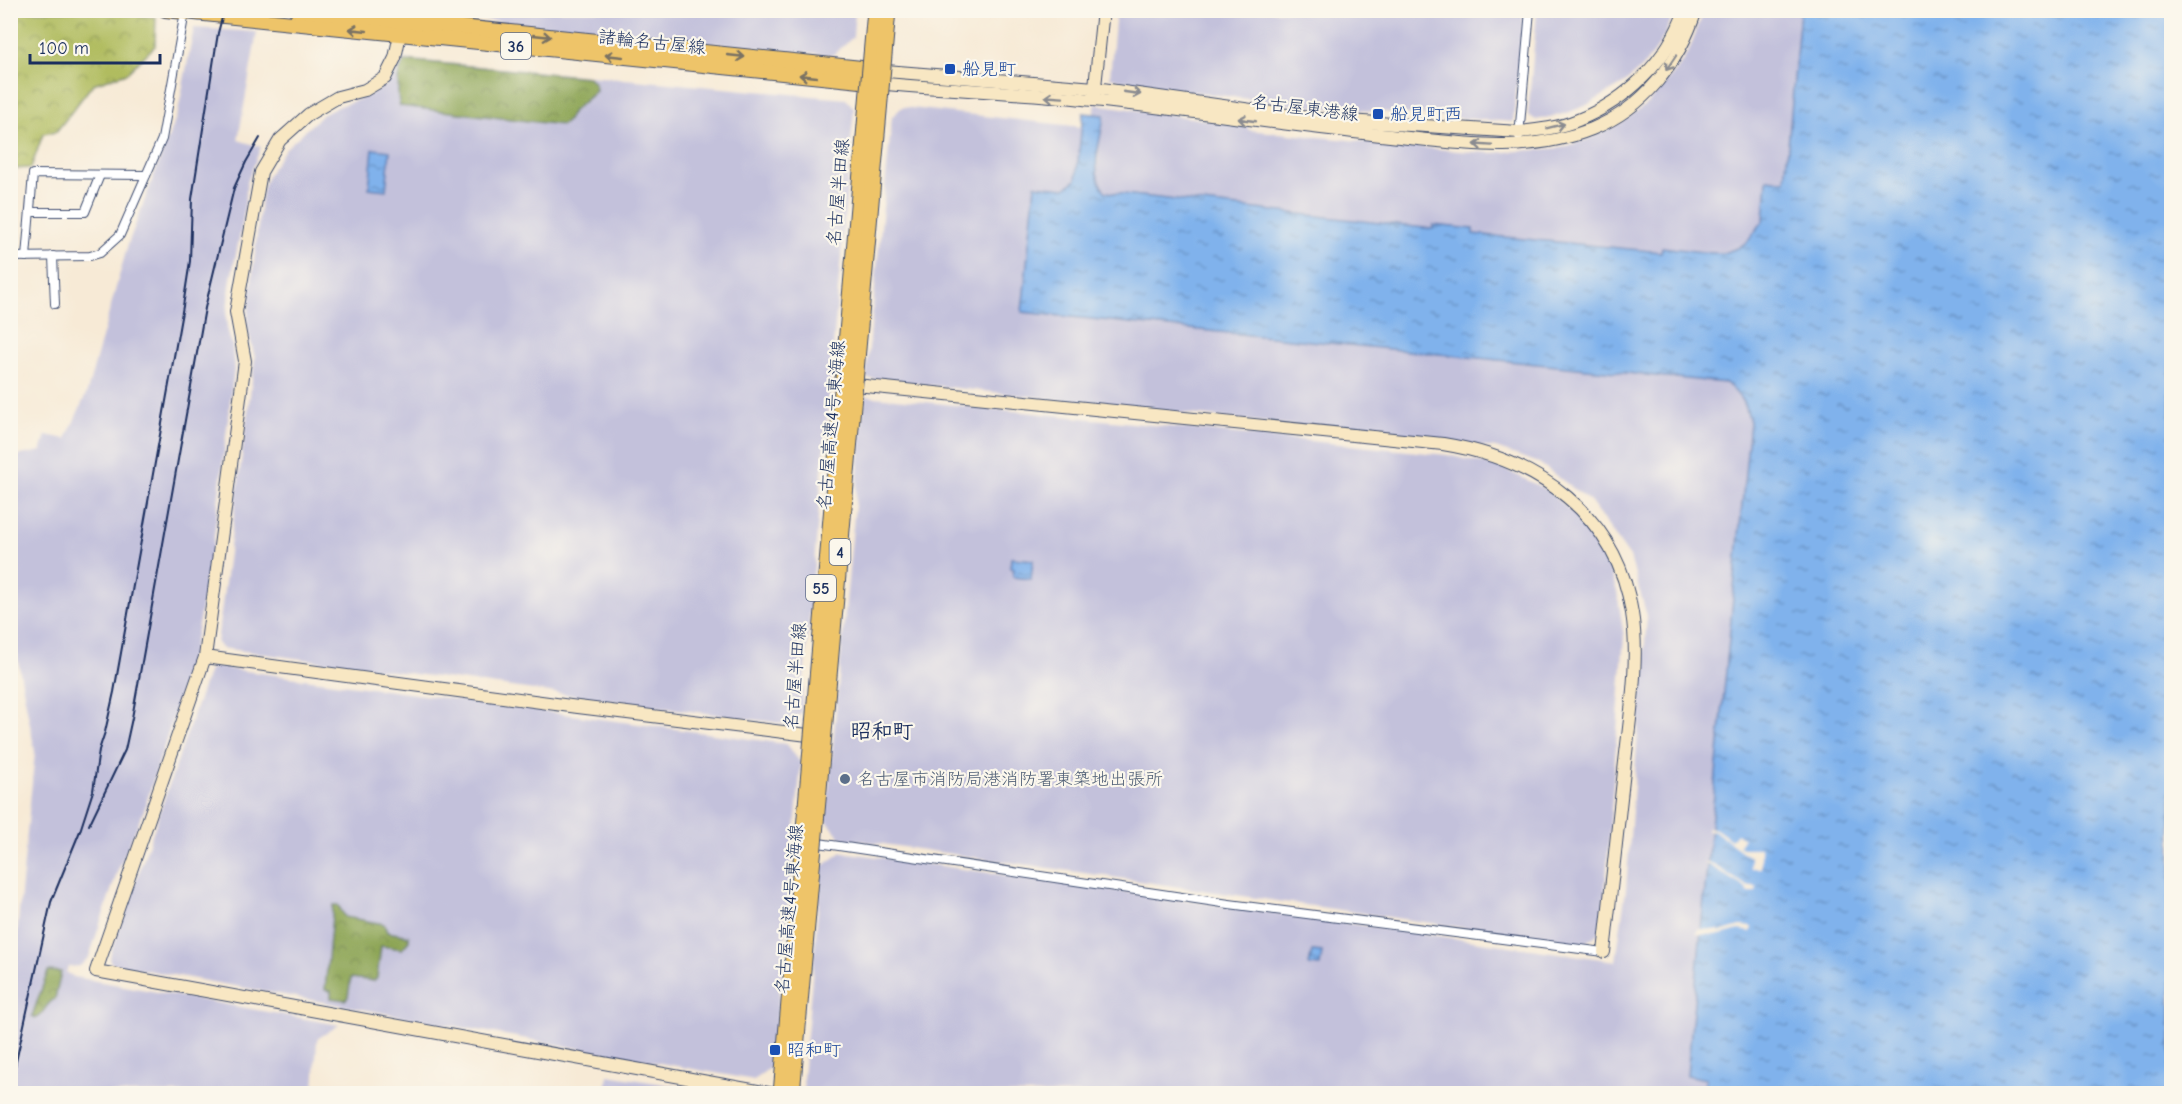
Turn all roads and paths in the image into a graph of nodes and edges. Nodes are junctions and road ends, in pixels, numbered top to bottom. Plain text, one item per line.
1 (165, 10) edge
2 (296, 10) edge
3 (873, 10) edge
4 (890, 10) edge
5 (1103, 10) edge
6 (1530, 10) edge
7 (1684, 10) edge
8 (1696, 10) edge
9 (185, 12) junction
10 (400, 22) edge
11 (886, 77) junction
12 (867, 80) junction
13 (1094, 94) junction
14 (1519, 132) junction
15 (1518, 146) junction
16 (100, 175) junction
17 (146, 175) junction
18 (30, 212) junction
19 (53, 256) junction
20 (10, 257) edge
21 (26, 257) junction
22 (55, 304) dead end
23 (839, 383) junction
24 (860, 386) junction
25 (206, 657) junction
26 (808, 735) junction
27 (798, 841) junction
28 (821, 843) junction
29 (1605, 952) joint
30 (775, 1094) edge
31 (781, 1094) edge
32 (794, 1094) edge

1 - 9 main road, 諸輪名古屋線 / 36
2 - 10 main road, 諸輪名古屋線 / 36
3 - 12 highway, 名古屋高速4号東海線, bridge
4 - 11 main road, 名古屋半田線 / 55
4 - 32 highway, 名古屋高速4号東海線 / 4, bridge
5 - 13 street
6 - 14 street
14 -> 7 street, 名古屋東港線
8 -> 15 street, 名古屋東港線
10 -> 9 main road, 諸輪名古屋線 / 36
9 - 17 street
10 - 12 main road, 諸輪名古屋線 / 36
10 - 25 street
11 - 12 main road, 諸輪名古屋線 / 36
11 - 13 street, 名古屋東港線
11 - 24 main road, 名古屋半田線 / 55
12 - 23 main road, 名古屋半田線 / 55
12 - 31 highway, 名古屋高速4号東海線 / 4, bridge
13 -> 14 street, 名古屋東港線
15 -> 13 street, 名古屋東港線
14 - 15 street
16 - 17 street
16 - 18 street
16 - 18 street
17 - 19 street
18 - 21 street
19 - 21 street
19 - 22 street
20 - 21 street
23 - 24 street
23 - 26 main road, 名古屋半田線 / 55
24 - 28 main road, 名古屋半田線 / 55
24 - 29 street
25 - 26 street
25 - 30 street
26 - 27 main road, 名古屋半田線 / 55
27 - 28 street
27 - 30 main road, 名古屋半田線 / 55
28 - 29 street
28 - 32 main road, 名古屋半田線 / 55

